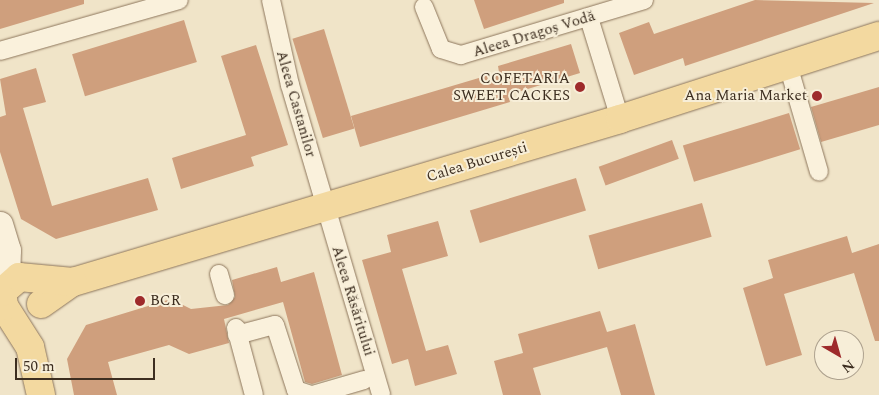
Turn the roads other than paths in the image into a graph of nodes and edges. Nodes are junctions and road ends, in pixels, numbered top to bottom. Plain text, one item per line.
1 (179, 0) edge
2 (271, 0) edge
3 (642, 0) edge
4 (156, 3) edge
5 (424, 7) dead end
6 (588, 18) junction
7 (879, 36) edge
8 (0, 51) edge
9 (788, 65) junction
10 (620, 119) junction
11 (819, 172) dead end
12 (325, 207) junction
13 (0, 224) edge
14 (219, 274) dead end
15 (29, 291) junction
16 (225, 295) dead end
17 (30, 347) junction
18 (364, 380) dead end
19 (42, 395) edge
20 (254, 395) edge
21 (312, 395) edge
22 (381, 395) edge

1 - 4 street
2 - 12 street, Aleea Castanilor
3 - 6 street, Aleea Dragoș Vodă
4 - 8 street
5 - 6 street, Aleea Dragoș Vodă
6 - 10 street
7 - 9 main road, Calea București
9 - 10 main road, Calea București
9 - 11 street
10 - 12 main road, Calea București
12 - 15 main road, Calea București
12 - 22 street, Aleea Răsăritului
13 - 15 street
14 - 16 street
15 - 17 main road
15 - 17 main road
17 - 19 main road
18 - 21 street
20 - 21 street

